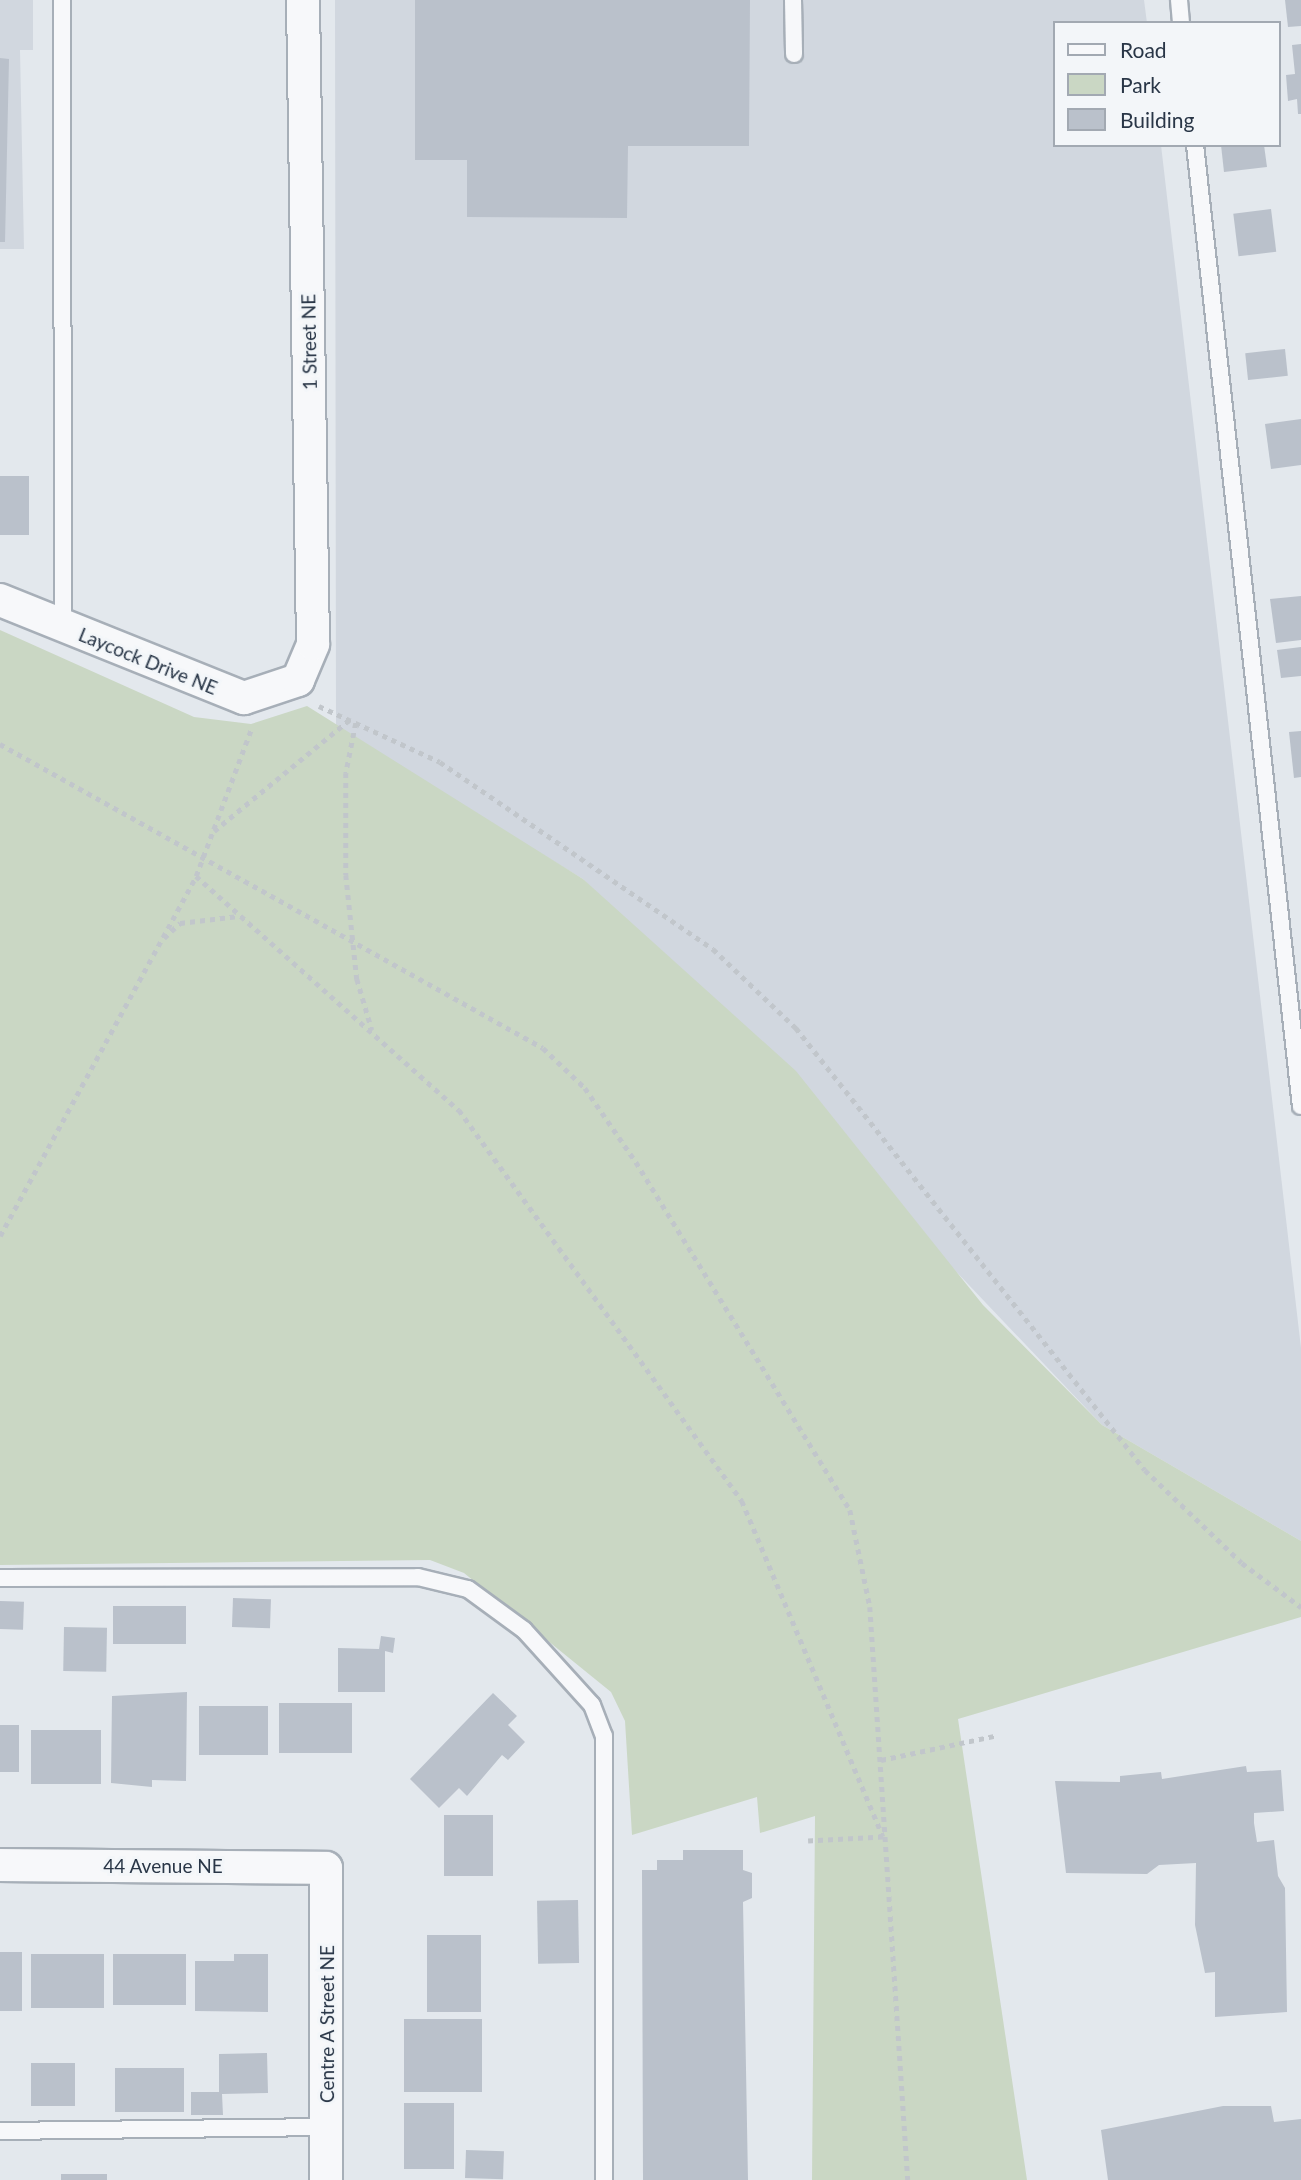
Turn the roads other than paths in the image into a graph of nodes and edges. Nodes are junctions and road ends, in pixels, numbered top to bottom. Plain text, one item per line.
1 (62, 0) edge
2 (303, 0) edge
3 (793, 0) edge
4 (1179, 0) edge
5 (1181, 21) edge
6 (794, 54) dead end
7 (1195, 147) edge
8 (0, 600) edge
9 (63, 627) junction
10 (306, 692) joint
11 (1301, 1106) edge
12 (0, 1578) edge
13 (0, 1865) edge
14 (326, 1868) joint
15 (327, 2127) junction
16 (0, 2131) edge
17 (326, 2180) edge
18 (604, 2180) edge

1 - 9 lane
2 - 10 street, 1 Street NE
3 - 6 lane
4 - 5 lane
7 - 11 lane
8 - 9 street, Laycock Drive NE
9 - 10 street, Laycock Drive NE
12 - 18 lane
13 - 14 street, 44 Avenue NE
14 - 15 street, Centre A Street NE
15 - 16 lane
15 - 17 street, Centre A Street NE

